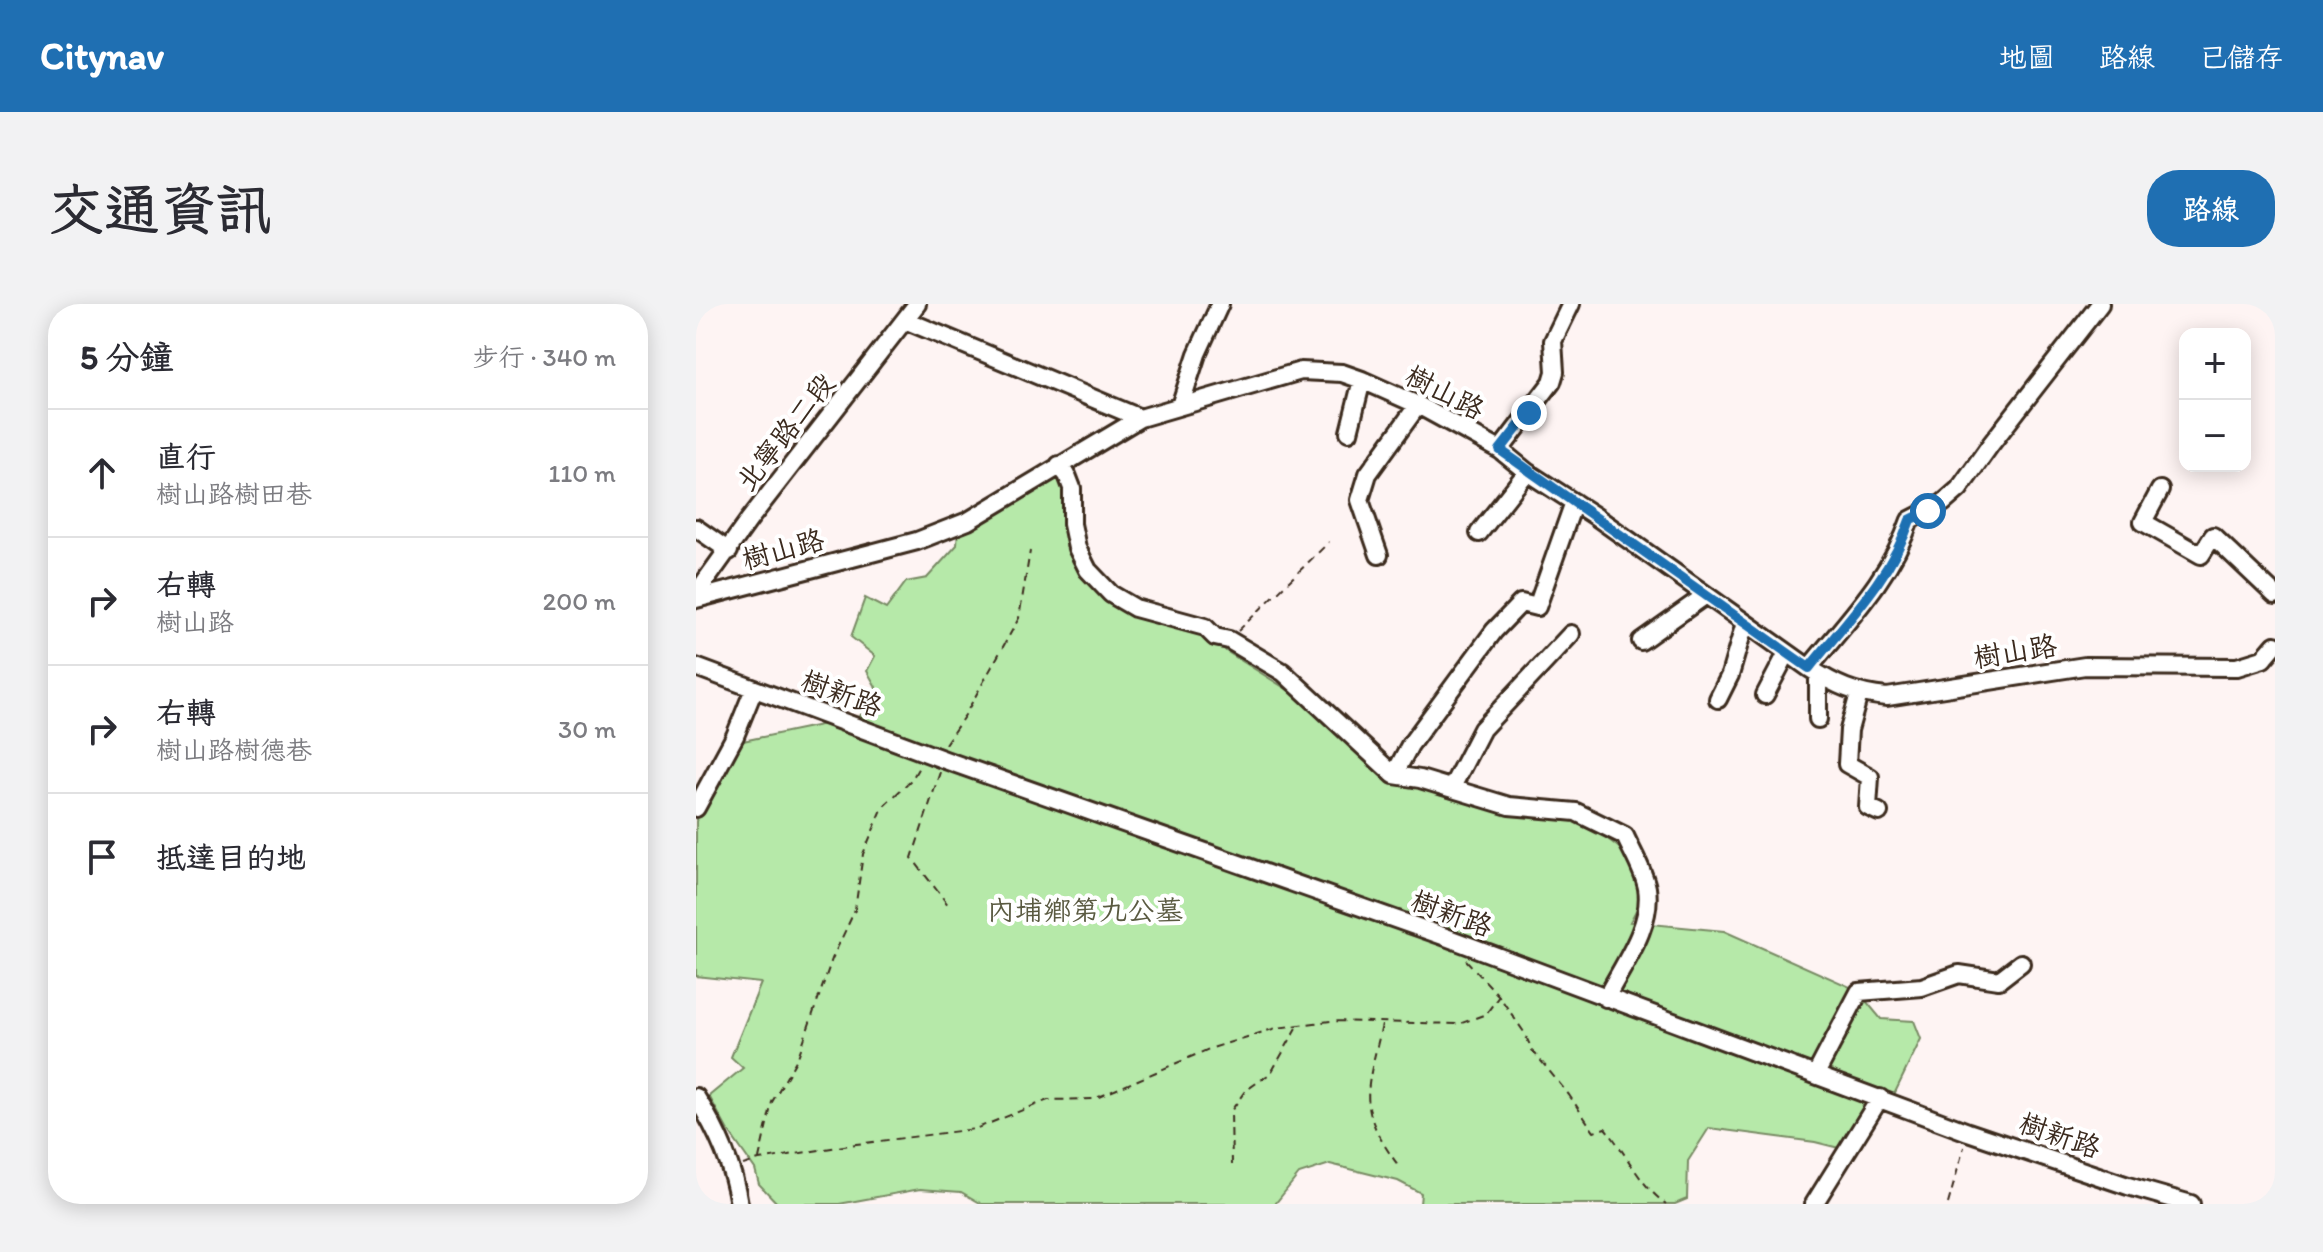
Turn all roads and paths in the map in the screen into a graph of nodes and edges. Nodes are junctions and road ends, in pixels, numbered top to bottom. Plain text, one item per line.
1 (917, 304) edge
2 (1220, 304) edge
3 (1571, 304) edge
4 (2100, 304) edge
5 (905, 320) junction
6 (1362, 380) junction
7 (1418, 405) junction
8 (1180, 406) junction
9 (1140, 418) junction
10 (1349, 432) dead end
11 (1500, 450) junction
12 (1059, 465) junction
13 (1527, 472) junction
14 (2160, 490) dead end
15 (1574, 502) junction
16 (696, 528) edge
17 (1479, 533) dead end
18 (1329, 542) dead end
19 (729, 551) junction
20 (1030, 551) dead end
21 (1379, 555) dead end
22 (1706, 595) junction
23 (2275, 595) edge
24 (696, 596) edge
25 (1745, 623) junction
26 (1571, 634) dead end
27 (1229, 640) junction
28 (1641, 641) dead end
29 (2275, 645) edge
30 (1787, 653) junction
31 (696, 667) edge
32 (1813, 671) junction
33 (754, 689) junction
34 (1859, 694) junction
35 (1765, 695) dead end
36 (1718, 699) dead end
37 (1818, 719) dead end
38 (927, 753) junction
39 (945, 760) junction
40 (1394, 775) junction
41 (1452, 787) junction
42 (696, 808) edge
43 (1879, 812) dead end
44 (949, 906) dead end
45 (1462, 956) dead end
46 (2021, 963) dead end
47 (1499, 996) junction
48 (1606, 998) junction
49 (1382, 1024) junction
50 (1298, 1025) junction
51 (1816, 1074) junction
52 (696, 1097) edge
53 (1880, 1098) junction
54 (1968, 1132) junction
55 (759, 1160) junction
56 (1232, 1165) dead end
57 (1398, 1165) dead end
58 (731, 1170) junction
59 (739, 1204) edge
60 (1666, 1204) edge
61 (1814, 1204) edge
62 (1948, 1204) edge
63 (2191, 1204) edge

1 - 5 street, 北寧路二段
2 - 8 street
3 - 11 street
4 - 32 street
5 - 9 street
5 - 19 street, 北寧路二段
6 - 7 street, 樹山路
6 - 8 street, 樹山路
6 - 10 street
7 - 11 street, 樹山路
7 - 21 street
8 - 9 street, 樹山路
9 - 12 street, 樹山路
11 - 13 street, 樹山路
12 - 24 street, 樹山路
12 - 27 street
13 - 15 street, 樹山路
13 - 17 street
14 - 23 street
15 - 22 street, 樹山路
15 - 40 street
16 - 19 street
18 - 27 path
19 - 24 street, 北寧路二段
20 - 38 path
22 - 25 street, 樹山路
22 - 28 street
25 - 30 street, 樹山路
25 - 36 street
26 - 41 street
27 - 40 street
29 - 34 street, 樹山路
30 - 32 street, 樹山路
30 - 35 street
31 - 33 street, 樹新路
32 - 34 street, 樹山路
32 - 37 street
33 - 38 street, 樹新路
33 - 42 street
34 - 43 street
38 - 39 street, 樹新路
38 - 55 path
39 - 44 path
39 - 48 street, 樹新路
40 - 41 street
41 - 48 street
45 - 47 path
46 - 51 street
47 - 49 path
47 - 60 path
48 - 51 street, 樹新路
49 - 50 path
49 - 57 path
50 - 55 path
50 - 56 path
51 - 53 street, 樹新路
52 - 58 street
53 - 54 street, 樹新路
53 - 61 street
54 - 62 path
54 - 63 street, 樹新路
55 - 58 path
58 - 59 street

